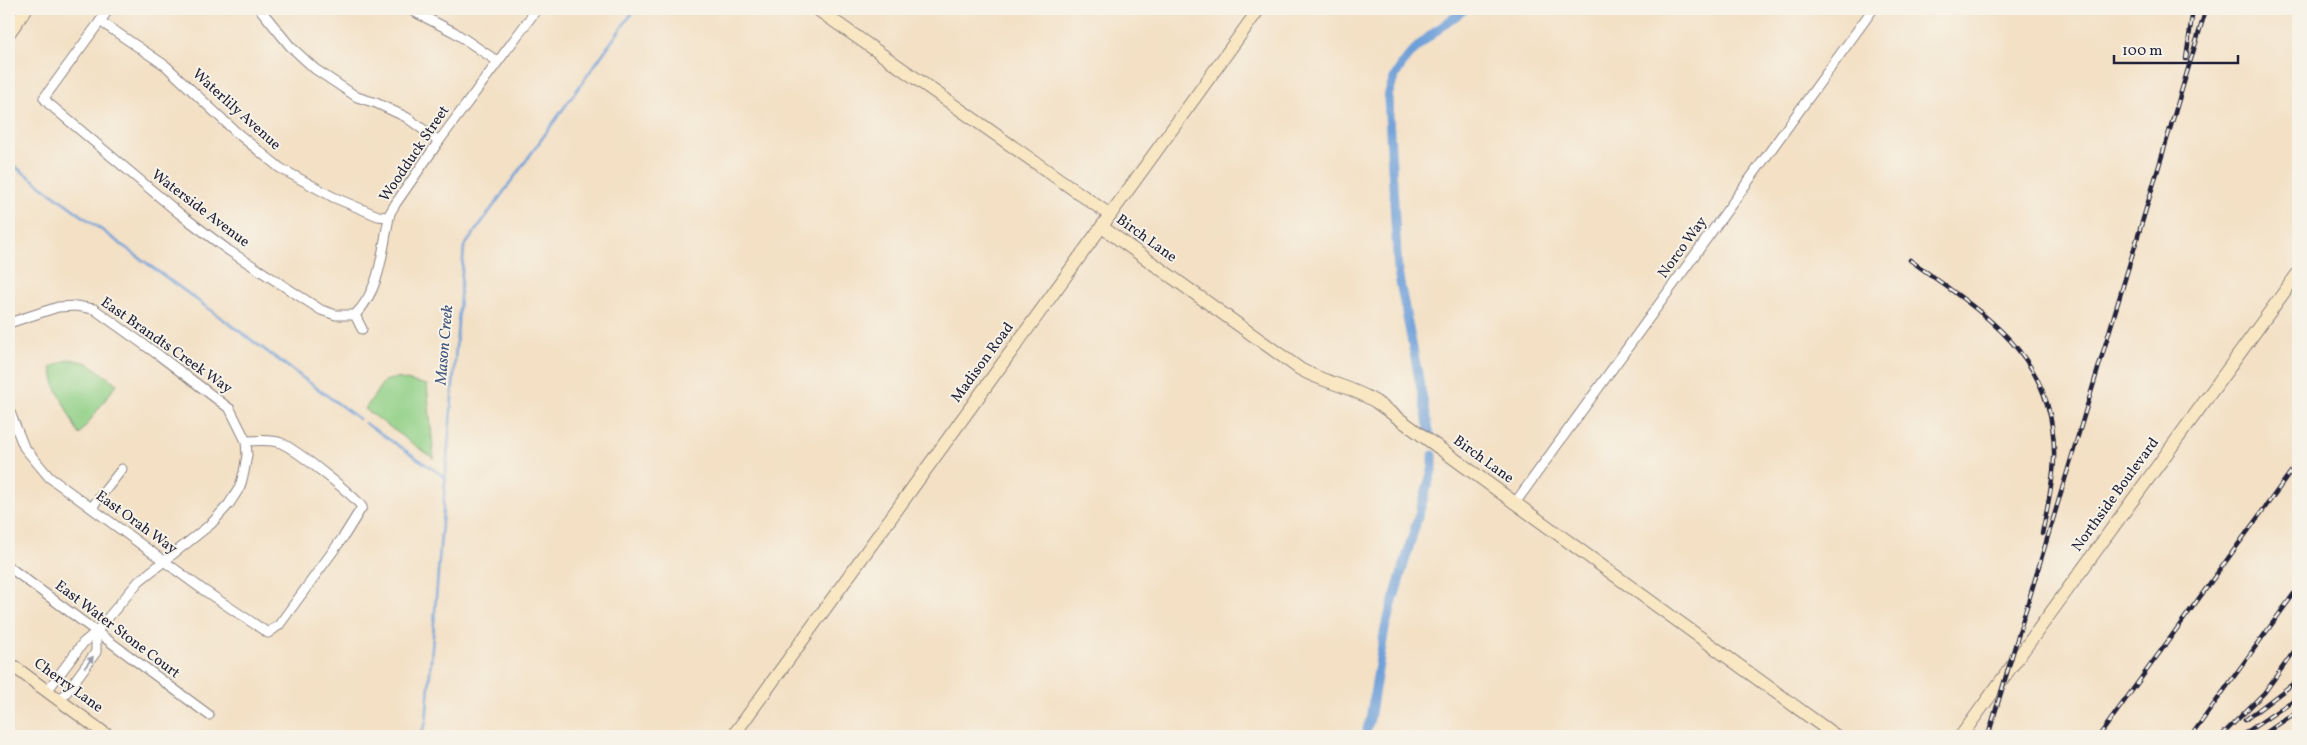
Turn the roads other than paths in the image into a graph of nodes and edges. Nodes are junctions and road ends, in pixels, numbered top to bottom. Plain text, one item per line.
1 (26, 9) edge
2 (109, 9) edge
3 (260, 9) edge
4 (410, 9) edge
5 (537, 9) edge
6 (817, 9) edge
7 (1260, 9) edge
8 (1873, 9) edge
9 (100, 21) junction
10 (9, 33) edge
11 (498, 61) junction
12 (438, 141) junction
13 (1110, 216) junction
14 (389, 217) junction
15 (1102, 227) junction
16 (2298, 273) edge
17 (355, 315) junction
18 (9, 323) edge
19 (362, 329) dead end
20 (9, 410) edge
21 (246, 441) junction
22 (122, 469) dead end
23 (1515, 503) junction
24 (92, 508) junction
25 (165, 560) junction
26 (9, 567) edge
27 (96, 632) junction
28 (9, 663) edge
29 (47, 691) junction
30 (60, 701) junction
31 (209, 716) dead end
32 (108, 736) edge
33 (733, 736) edge
34 (1836, 736) edge
35 (1961, 736) edge

1 - 10 street
2 - 9 street
3 - 12 street
4 - 11 street
5 - 11 street, Woodduck Street
6 - 13 street, Birch Lane
7 - 13 street, Madison Road
8 - 23 street, Norco Way
9 - 14 street, Waterlily Avenue
9 - 17 street, Waterside Avenue
11 - 12 street, Woodduck Street
12 - 14 street, Woodduck Street
13 - 15 street, Madison Road
14 - 17 street, Woodduck Street
15 - 23 street, Birch Lane
15 - 33 street, Madison Road
16 - 35 street, Northside Boulevard
17 - 19 street
18 - 21 street, East Brandts Creek Way
20 - 24 street, East Orah Way
21 - 25 street, East Brandts Creek Way
21 - 25 street, East Orah Way
22 - 24 street
23 - 34 street, Birch Lane
24 - 25 street, East Orah Way
25 - 27 street, East Brandts Creek Way
26 - 27 street, East Water Stone Court
27 - 29 street, East Brandts Creek Way
30 -> 27 street
27 - 31 street, East Water Stone Court
28 - 29 street, Cherry Lane
29 - 30 street, Cherry Lane
30 - 32 street, Cherry Lane

